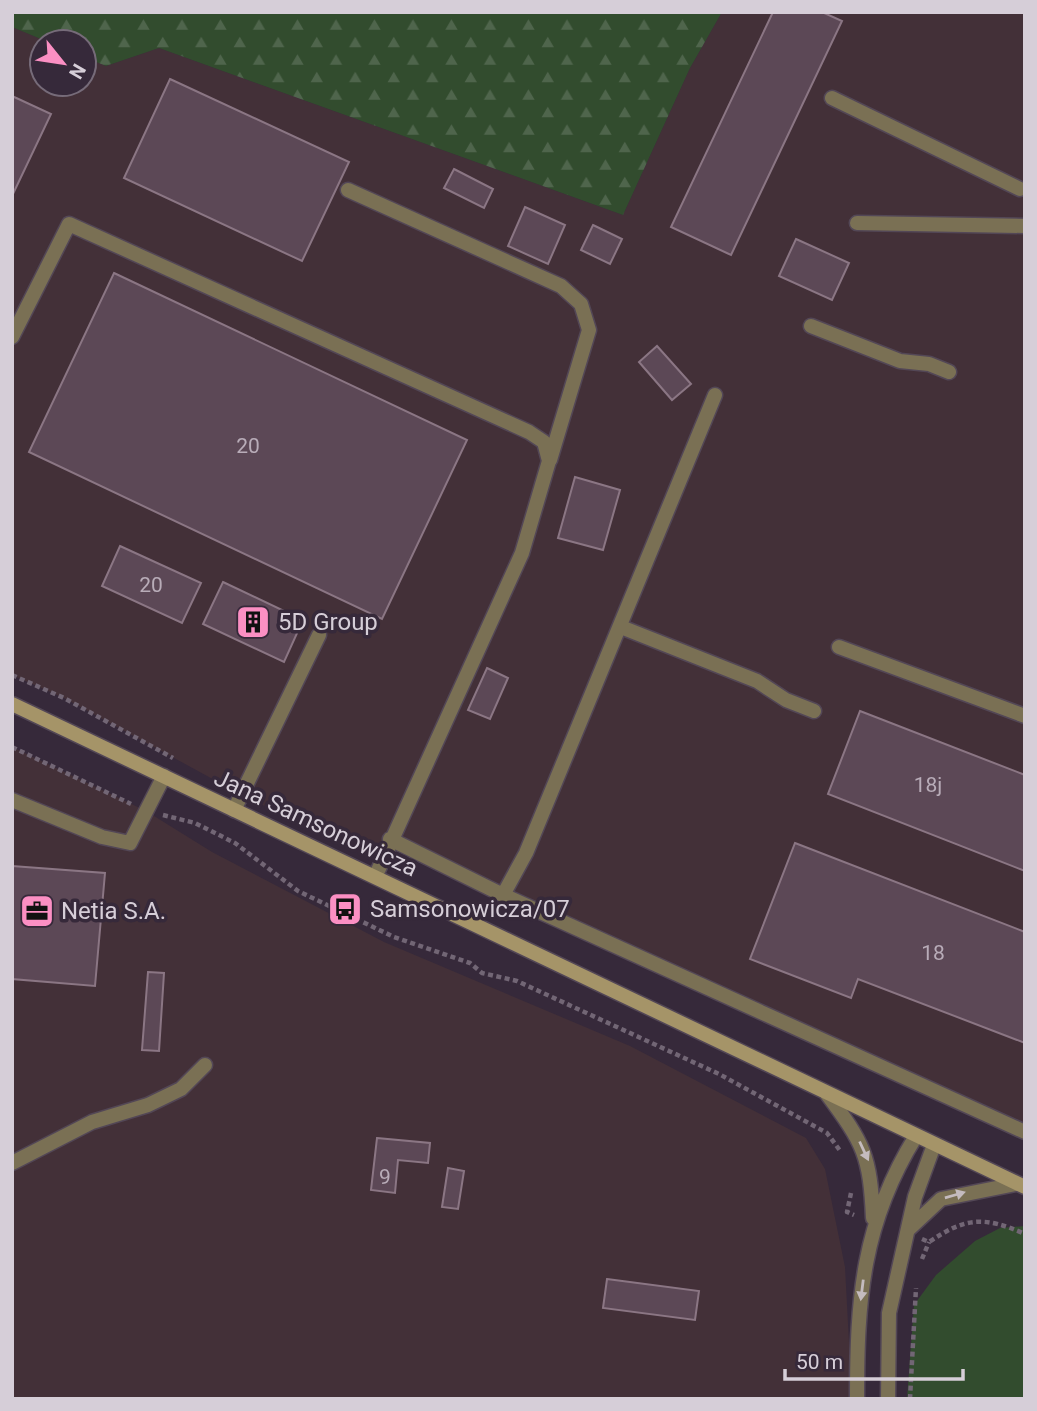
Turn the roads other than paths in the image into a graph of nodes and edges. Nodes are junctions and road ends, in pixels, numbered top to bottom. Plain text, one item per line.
1 (832, 98) dead end
2 (1020, 189) dead end
3 (348, 190) dead end
4 (857, 223) dead end
5 (1025, 226) edge
6 (811, 326) dead end
7 (12, 337) edge
8 (949, 372) dead end
9 (715, 395) dead end
10 (549, 461) junction
11 (621, 627) junction
12 (319, 635) dead end
13 (839, 647) dead end
14 (12, 704) edge
15 (814, 711) dead end
16 (1025, 716) edge
17 (164, 776) junction
18 (12, 800) edge
19 (234, 810) junction
20 (390, 839) junction
21 (376, 875) junction
22 (503, 895) junction
23 (205, 1065) dead end
24 (827, 1094) junction
25 (1025, 1132) edge
26 (916, 1136) junction
27 (934, 1145) junction
28 (12, 1163) edge
29 (1020, 1185) edge
30 (873, 1223) junction
31 (906, 1233) junction
32 (857, 1399) edge
33 (888, 1399) edge

1 - 2 street
3 - 10 street
4 - 5 street
6 - 8 street
7 - 10 street
9 - 11 street
10 - 20 street
11 - 15 street
11 - 22 street
12 - 19 street
13 - 16 street
14 - 17 main road, Jana Samsonowicza
17 - 18 street
17 - 19 main road, Jana Samsonowicza
19 - 21 main road, Jana Samsonowicza
20 - 21 street
20 - 22 street
21 - 24 main road, Jana Samsonowicza
22 - 25 street
23 - 28 street
24 - 26 main road, Jana Samsonowicza
24 -> 30 street, Jana Samsonowicza
26 - 27 main road, Jana Samsonowicza
26 - 30 street, Jana Samsonowicza
27 - 29 main road, Jana Samsonowicza
27 - 31 street
31 -> 29 street, Jana Samsonowicza
30 -> 32 street, Jana Samsonowicza
31 - 33 street

